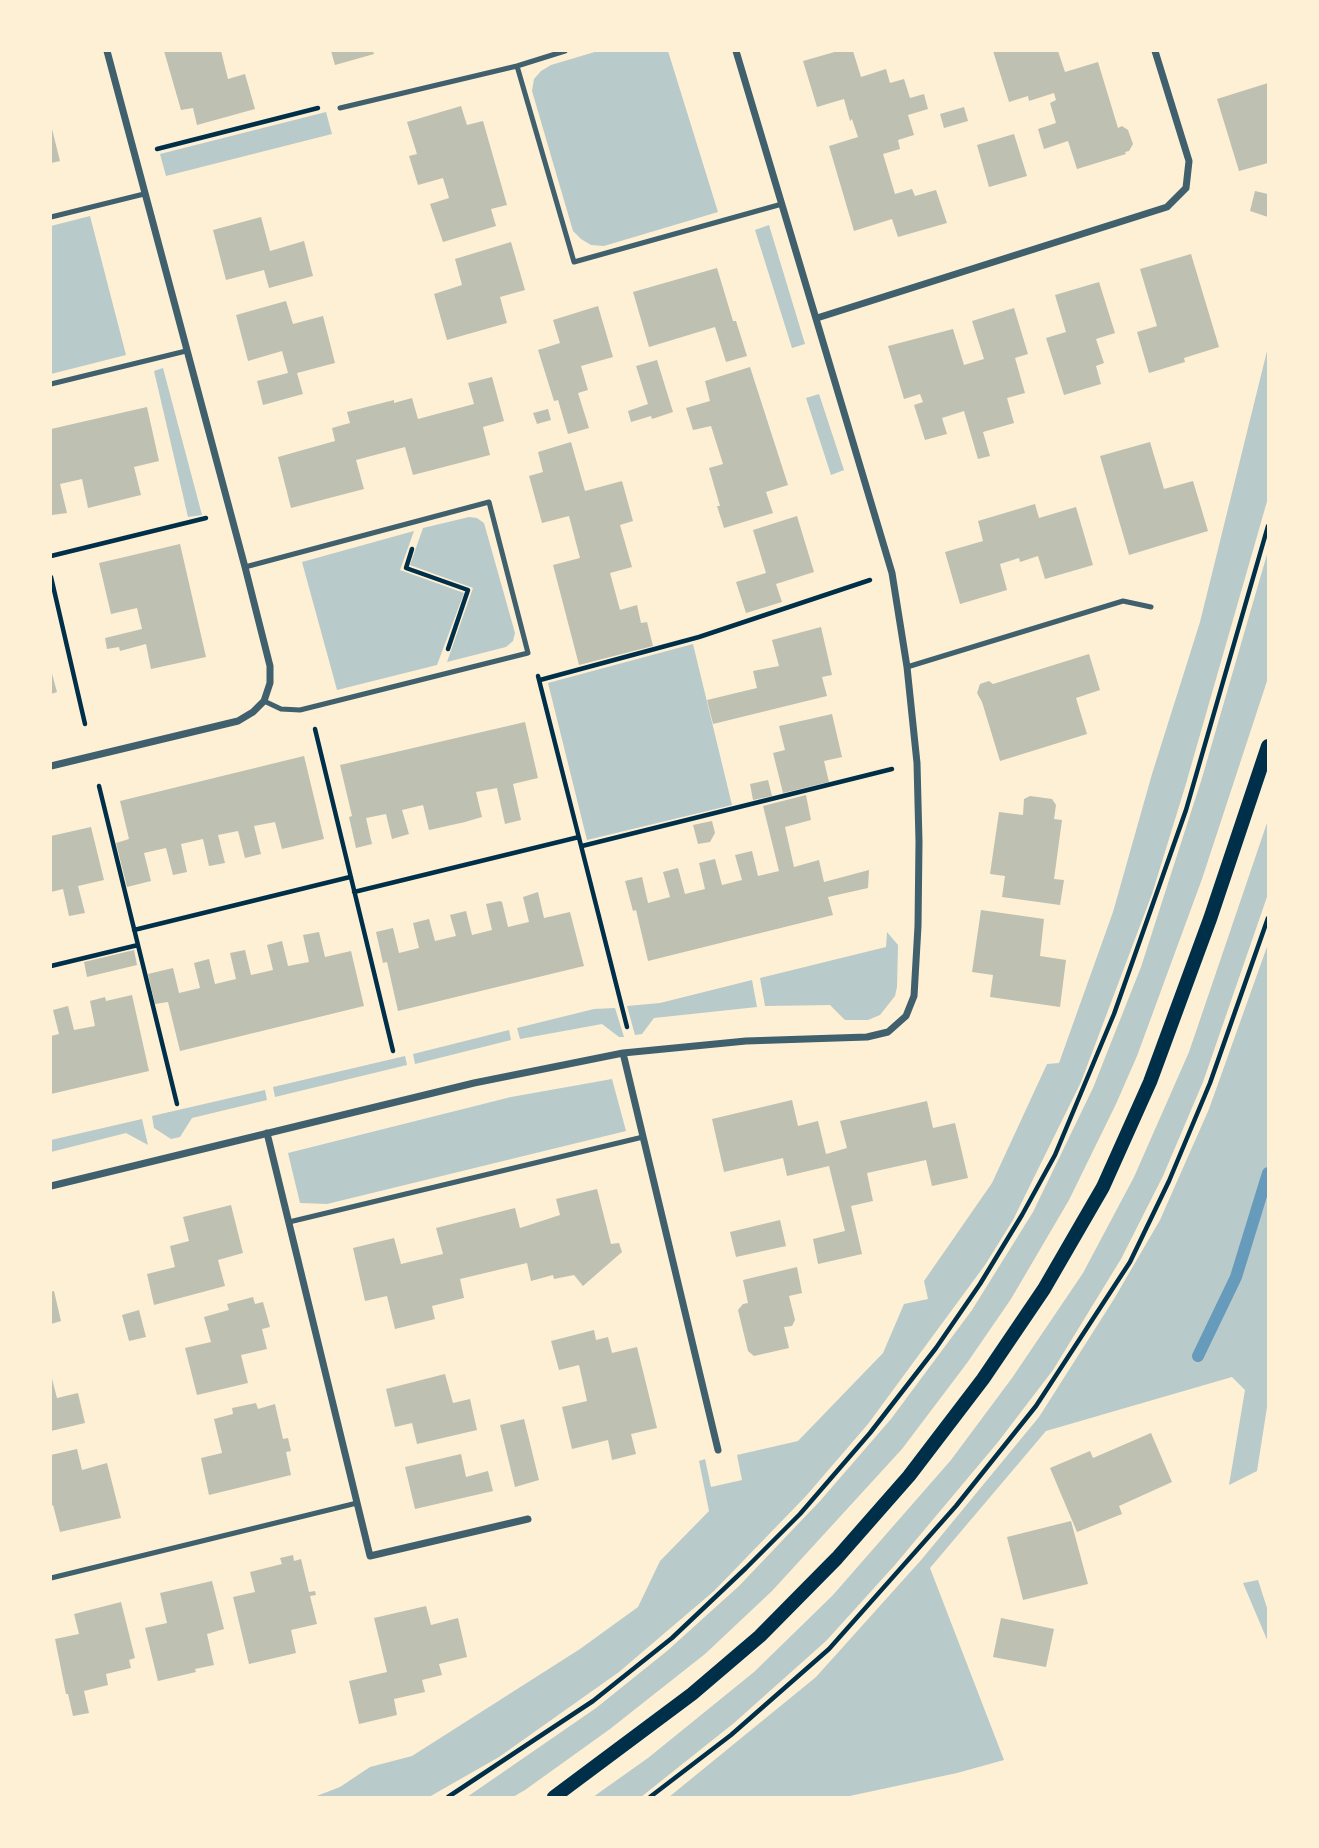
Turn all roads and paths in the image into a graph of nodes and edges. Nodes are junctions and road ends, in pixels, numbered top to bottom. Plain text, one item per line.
1 (107, 51) edge
2 (565, 51) edge
3 (736, 51) edge
4 (1155, 51) edge
5 (517, 66) junction
6 (340, 108) joint
7 (133, 155) junction
8 (144, 194) junction
9 (782, 204) junction
10 (51, 217) edge
11 (817, 318) junction
12 (186, 351) junction
13 (51, 384) edge
14 (230, 512) junction
15 (421, 520) junction
16 (1268, 526) edge
17 (51, 556) edge
18 (245, 567) junction
19 (892, 573) junction
20 (51, 577) edge
21 (1151, 607) dead end
22 (528, 653) junction
23 (907, 667) junction
24 (438, 676) junction
25 (540, 680) junction
26 (264, 701) junction
27 (310, 708) junction
28 (85, 724) dead end
29 (1268, 746) edge
30 (917, 763) junction
31 (51, 766) edge
32 (99, 786) dead end
33 (579, 837) junction
34 (582, 846) junction
35 (350, 877) junction
36 (354, 892) junction
37 (134, 930) junction
38 (138, 945) junction
39 (51, 966) edge
40 (393, 1051) dead end
41 (623, 1053) junction
42 (177, 1104) dead end
43 (267, 1133) junction
44 (643, 1137) junction
45 (51, 1186) edge
46 (289, 1222) junction
47 (718, 1450) dead end
48 (357, 1503) junction
49 (528, 1519) dead end
50 (51, 1578) edge
51 (448, 1797) edge
52 (554, 1797) edge

1 - 7 street
2 - 5 lane
3 - 9 street
4 - 11 street
5 - 6 lane
5 - 9 lane
6 - 7 path
7 - 8 street
8 - 10 lane
8 - 12 street
9 - 11 street
11 - 19 street
12 - 13 lane
12 - 14 street
14 - 17 path
14 - 18 street
15 - 18 lane
15 - 22 lane
15 - 24 path
16 - 51 path
18 - 26 street
19 - 23 street
19 - 25 path
20 - 28 path
21 - 23 lane
22 - 24 lane
22 - 25 path
23 - 30 street
24 - 27 lane
25 - 33 path
26 - 27 lane
26 - 31 street
27 - 35 path
29 - 52 main road
30 - 34 path
30 - 41 street
32 - 37 path
33 - 34 path
33 - 36 path
34 - 41 path
35 - 36 path
35 - 37 path
36 - 40 path
37 - 38 path
38 - 39 path
38 - 42 path
41 - 43 street
41 - 44 street
43 - 45 street
43 - 46 street
44 - 46 lane
44 - 47 street
46 - 48 street
48 - 49 street
48 - 50 lane

